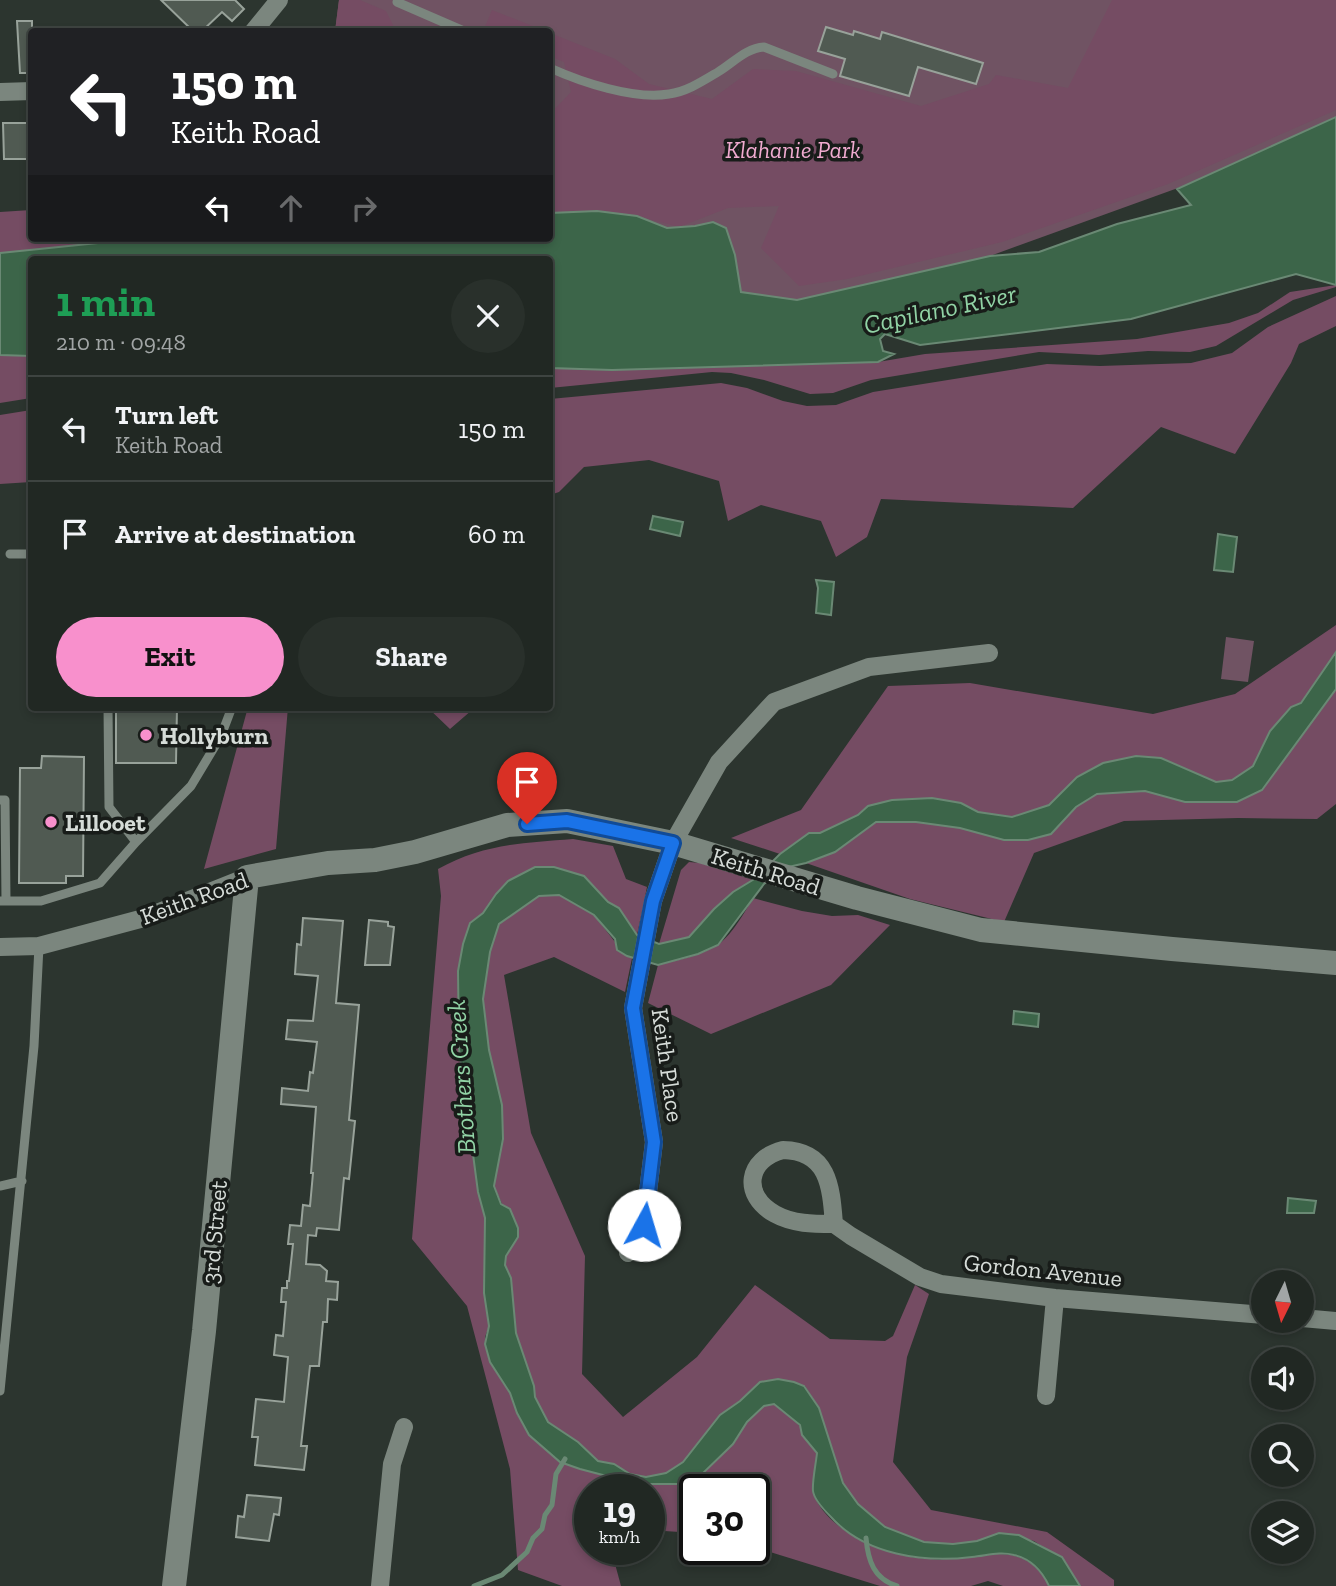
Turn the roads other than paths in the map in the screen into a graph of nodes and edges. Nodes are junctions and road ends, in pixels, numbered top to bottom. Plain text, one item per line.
1 (279, 0) edge
2 (396, 1) edge
3 (256, 28) edge
4 (457, 28) edge
5 (553, 69) edge
6 (833, 74) dead end
7 (0, 92) edge
8 (28, 92) edge
9 (10, 554) dead end
10 (28, 554) edge
11 (989, 653) dead end
12 (108, 711) edge
13 (230, 711) edge
14 (0, 800) edge
15 (136, 842) junction
16 (673, 843) junction
17 (247, 877) junction
18 (3, 901) edge
19 (38, 946) junction
20 (0, 947) edge
21 (1336, 962) edge
22 (22, 1181) junction
23 (0, 1185) edge
24 (834, 1223) junction
25 (628, 1253) dead end
26 (1055, 1298) junction
27 (1251, 1314) edge
28 (1314, 1319) edge
29 (1336, 1321) edge
30 (0, 1391) edge
31 (1046, 1396) dead end
32 (404, 1427) dead end
33 (174, 1586) edge
34 (380, 1586) edge

1 - 3 street
2 - 4 lane
5 - 6 lane
7 - 8 street
9 - 10 lane
11 - 16 street, Keith Place
12 - 15 lane
13 - 15 lane
14 - 18 lane
15 - 18 lane
16 - 17 street, Keith Road
16 - 21 street, Keith Road
16 - 25 street, Keith Place
17 - 19 street, Keith Road
17 - 33 street, 3rd Street
19 - 20 street, Keith Road
19 - 22 lane
22 - 23 lane
22 - 30 lane
24 - 24 street
24 - 26 street, Gordon Avenue
26 - 27 street, Gordon Avenue
26 - 31 street
28 - 29 street
32 - 34 street

